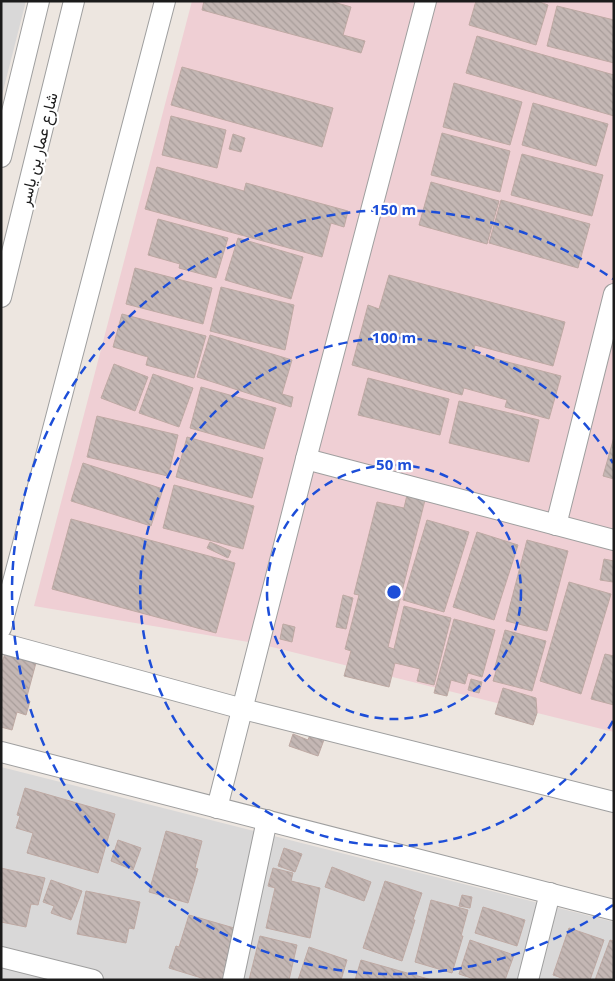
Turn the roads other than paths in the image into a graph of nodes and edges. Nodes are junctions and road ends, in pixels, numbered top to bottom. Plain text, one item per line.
1 (39, 1) edge
2 (74, 1) edge
3 (165, 1) edge
4 (426, 1) edge
5 (1, 157) edge
6 (614, 294) edge
7 (1, 297) edge
8 (306, 459) junction
9 (556, 525) junction
10 (614, 540) edge
11 (1, 628) edge
12 (1, 643) edge
13 (243, 709) junction
14 (1, 752) edge
15 (614, 802) edge
16 (217, 808) junction
17 (267, 820) junction
18 (550, 893) junction
19 (614, 910) edge
20 (11, 966) edge
21 (93, 980) edge
22 (233, 980) edge
23 (528, 980) edge

1 - 5 street, شارع عمار بن ياسر
2 - 7 street, شارع عمار بن ياسر
3 - 11 street
4 - 8 street
6 - 9 street
8 - 9 street
8 - 13 street
9 - 10 street
12 - 13 street
13 - 15 street
13 - 16 street
14 - 16 street
16 - 17 street
17 - 18 street
17 - 22 street
18 - 19 street
18 - 23 street
20 - 21 street

